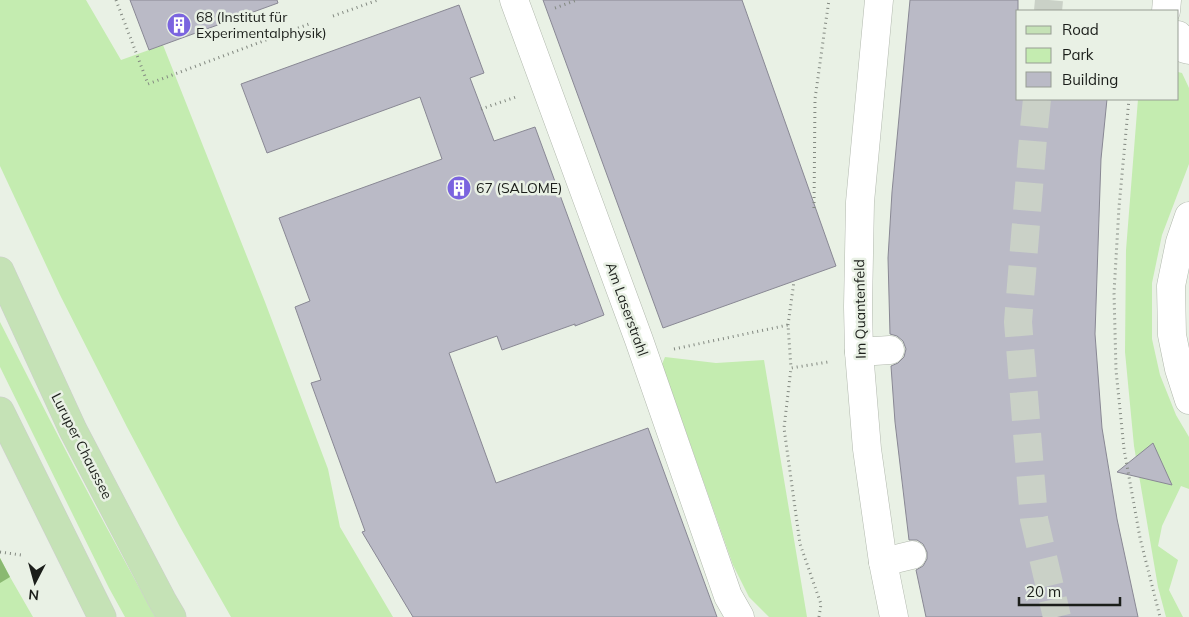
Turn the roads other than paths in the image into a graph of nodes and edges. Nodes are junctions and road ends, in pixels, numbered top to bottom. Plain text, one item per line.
1 (514, 0) edge
2 (878, 0) edge
3 (1179, 37) edge
4 (1189, 50) edge
5 (1189, 216) edge
6 (0, 271) edge
7 (890, 350) dead end
8 (860, 356) junction
9 (1189, 400) edge
10 (0, 411) edge
11 (912, 555) dead end
12 (883, 562) junction
13 (102, 617) edge
14 (172, 617) edge
15 (740, 617) edge
16 (894, 617) edge

1 - 15 lane, Am Laserstrahl
2 - 8 lane, Im Quantenfeld
3 - 4 lane
5 - 9 lane
6 - 14 main road, Luruper Chaussee
7 - 8 lane
8 - 12 lane, Im Quantenfeld
10 - 13 main road
11 - 12 lane
12 - 16 lane, Im Quantenfeld

